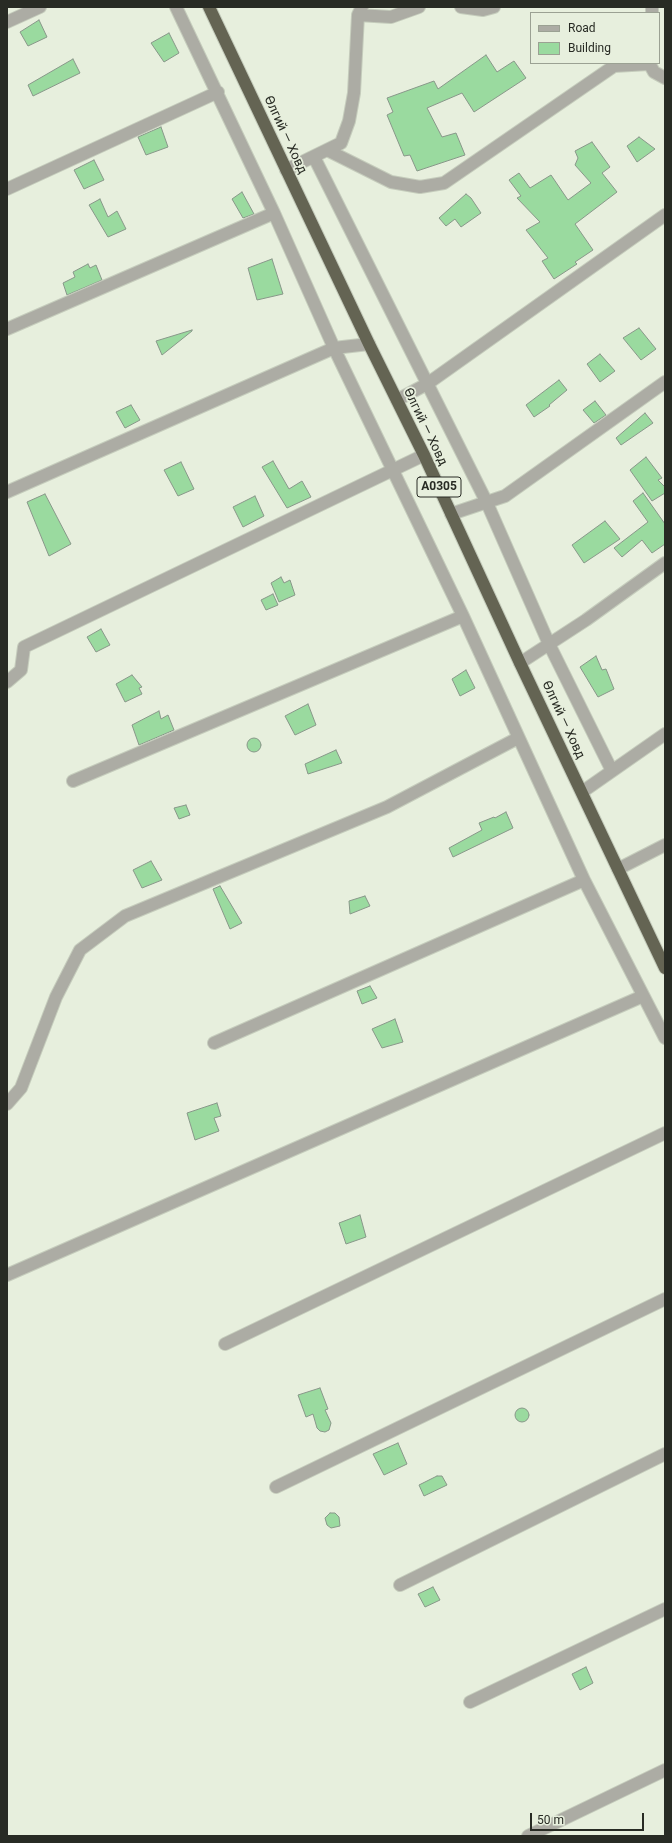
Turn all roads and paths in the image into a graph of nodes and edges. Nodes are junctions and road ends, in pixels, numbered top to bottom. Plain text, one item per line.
1 (40, 7) edge
2 (176, 7) edge
3 (209, 7) edge
4 (419, 7) edge
5 (461, 7) edge
6 (494, 7) edge
7 (358, 11) edge
8 (7, 22) edge
9 (637, 64) edge
10 (650, 64) edge
11 (665, 78) edge
12 (218, 92) junction
13 (327, 150) junction
14 (314, 157) junction
15 (286, 170) junction
16 (7, 189) edge
17 (274, 213) junction
18 (665, 216) edge
19 (7, 329) edge
20 (369, 344) junction
21 (334, 348) junction
22 (665, 382) edge
23 (427, 384) junction
24 (396, 400) junction
25 (424, 455) junction
26 (393, 471) junction
27 (7, 492) edge
28 (486, 502) junction
29 (452, 514) junction
30 (665, 563) edge
31 (463, 616) junction
32 (549, 644) junction
33 (520, 663) junction
34 (7, 682) edge
35 (665, 734) edge
36 (518, 738) junction
37 (612, 771) junction
38 (74, 782) dead end
39 (582, 792) junction
40 (665, 845) edge
41 (618, 869) junction
42 (584, 880) junction
43 (665, 968) edge
44 (643, 996) junction
45 (665, 1038) edge
46 (214, 1043) dead end
47 (7, 1104) edge
48 (665, 1133) edge
49 (7, 1275) edge
50 (665, 1299) edge
51 (226, 1344) dead end
52 (665, 1454) edge
53 (276, 1487) dead end
54 (400, 1585) dead end
55 (665, 1609) edge
56 (470, 1702) dead end
57 (665, 1770) edge
58 (528, 1836) edge

1 - 8 street
2 - 12 street
3 - 15 highway, Өлгий — Ховд / A0305
4 - 7 street
5 - 6 street
7 - 13 street
9 - 13 street
10 - 11 street
12 - 16 street
12 - 17 street
13 - 14 street
14 - 15 street
14 - 23 street
15 - 20 highway, Өлгий — Ховд / A0305
17 - 19 street
17 - 21 street
18 - 23 street
20 - 21 street
20 - 24 highway, Өлгий — Ховд / A0305
21 - 26 street
21 - 27 street
22 - 28 street
23 - 24 street
23 - 28 street
24 - 25 highway, Өлгий — Ховд / A0305
25 - 26 street
25 - 29 highway, Өлгий — Ховд / A0305
26 - 31 street
26 - 34 street
28 - 29 street
28 - 32 street
29 - 33 highway, Өлгий — Ховд / A0305
30 - 32 street
31 - 36 street
31 - 38 street
32 - 33 street
32 - 37 street
33 - 39 highway, Өлгий — Ховд / A0305
35 - 37 street
36 - 42 street
36 - 47 street
37 - 39 street
39 - 41 highway, Өлгий — Ховд / A0305
40 - 41 street
41 - 43 highway, Өлгий — Ховд / A0305
42 - 44 street
42 - 46 street
44 - 45 street
44 - 49 street
48 - 51 street
50 - 53 street
52 - 54 street
55 - 56 street
57 - 58 street

